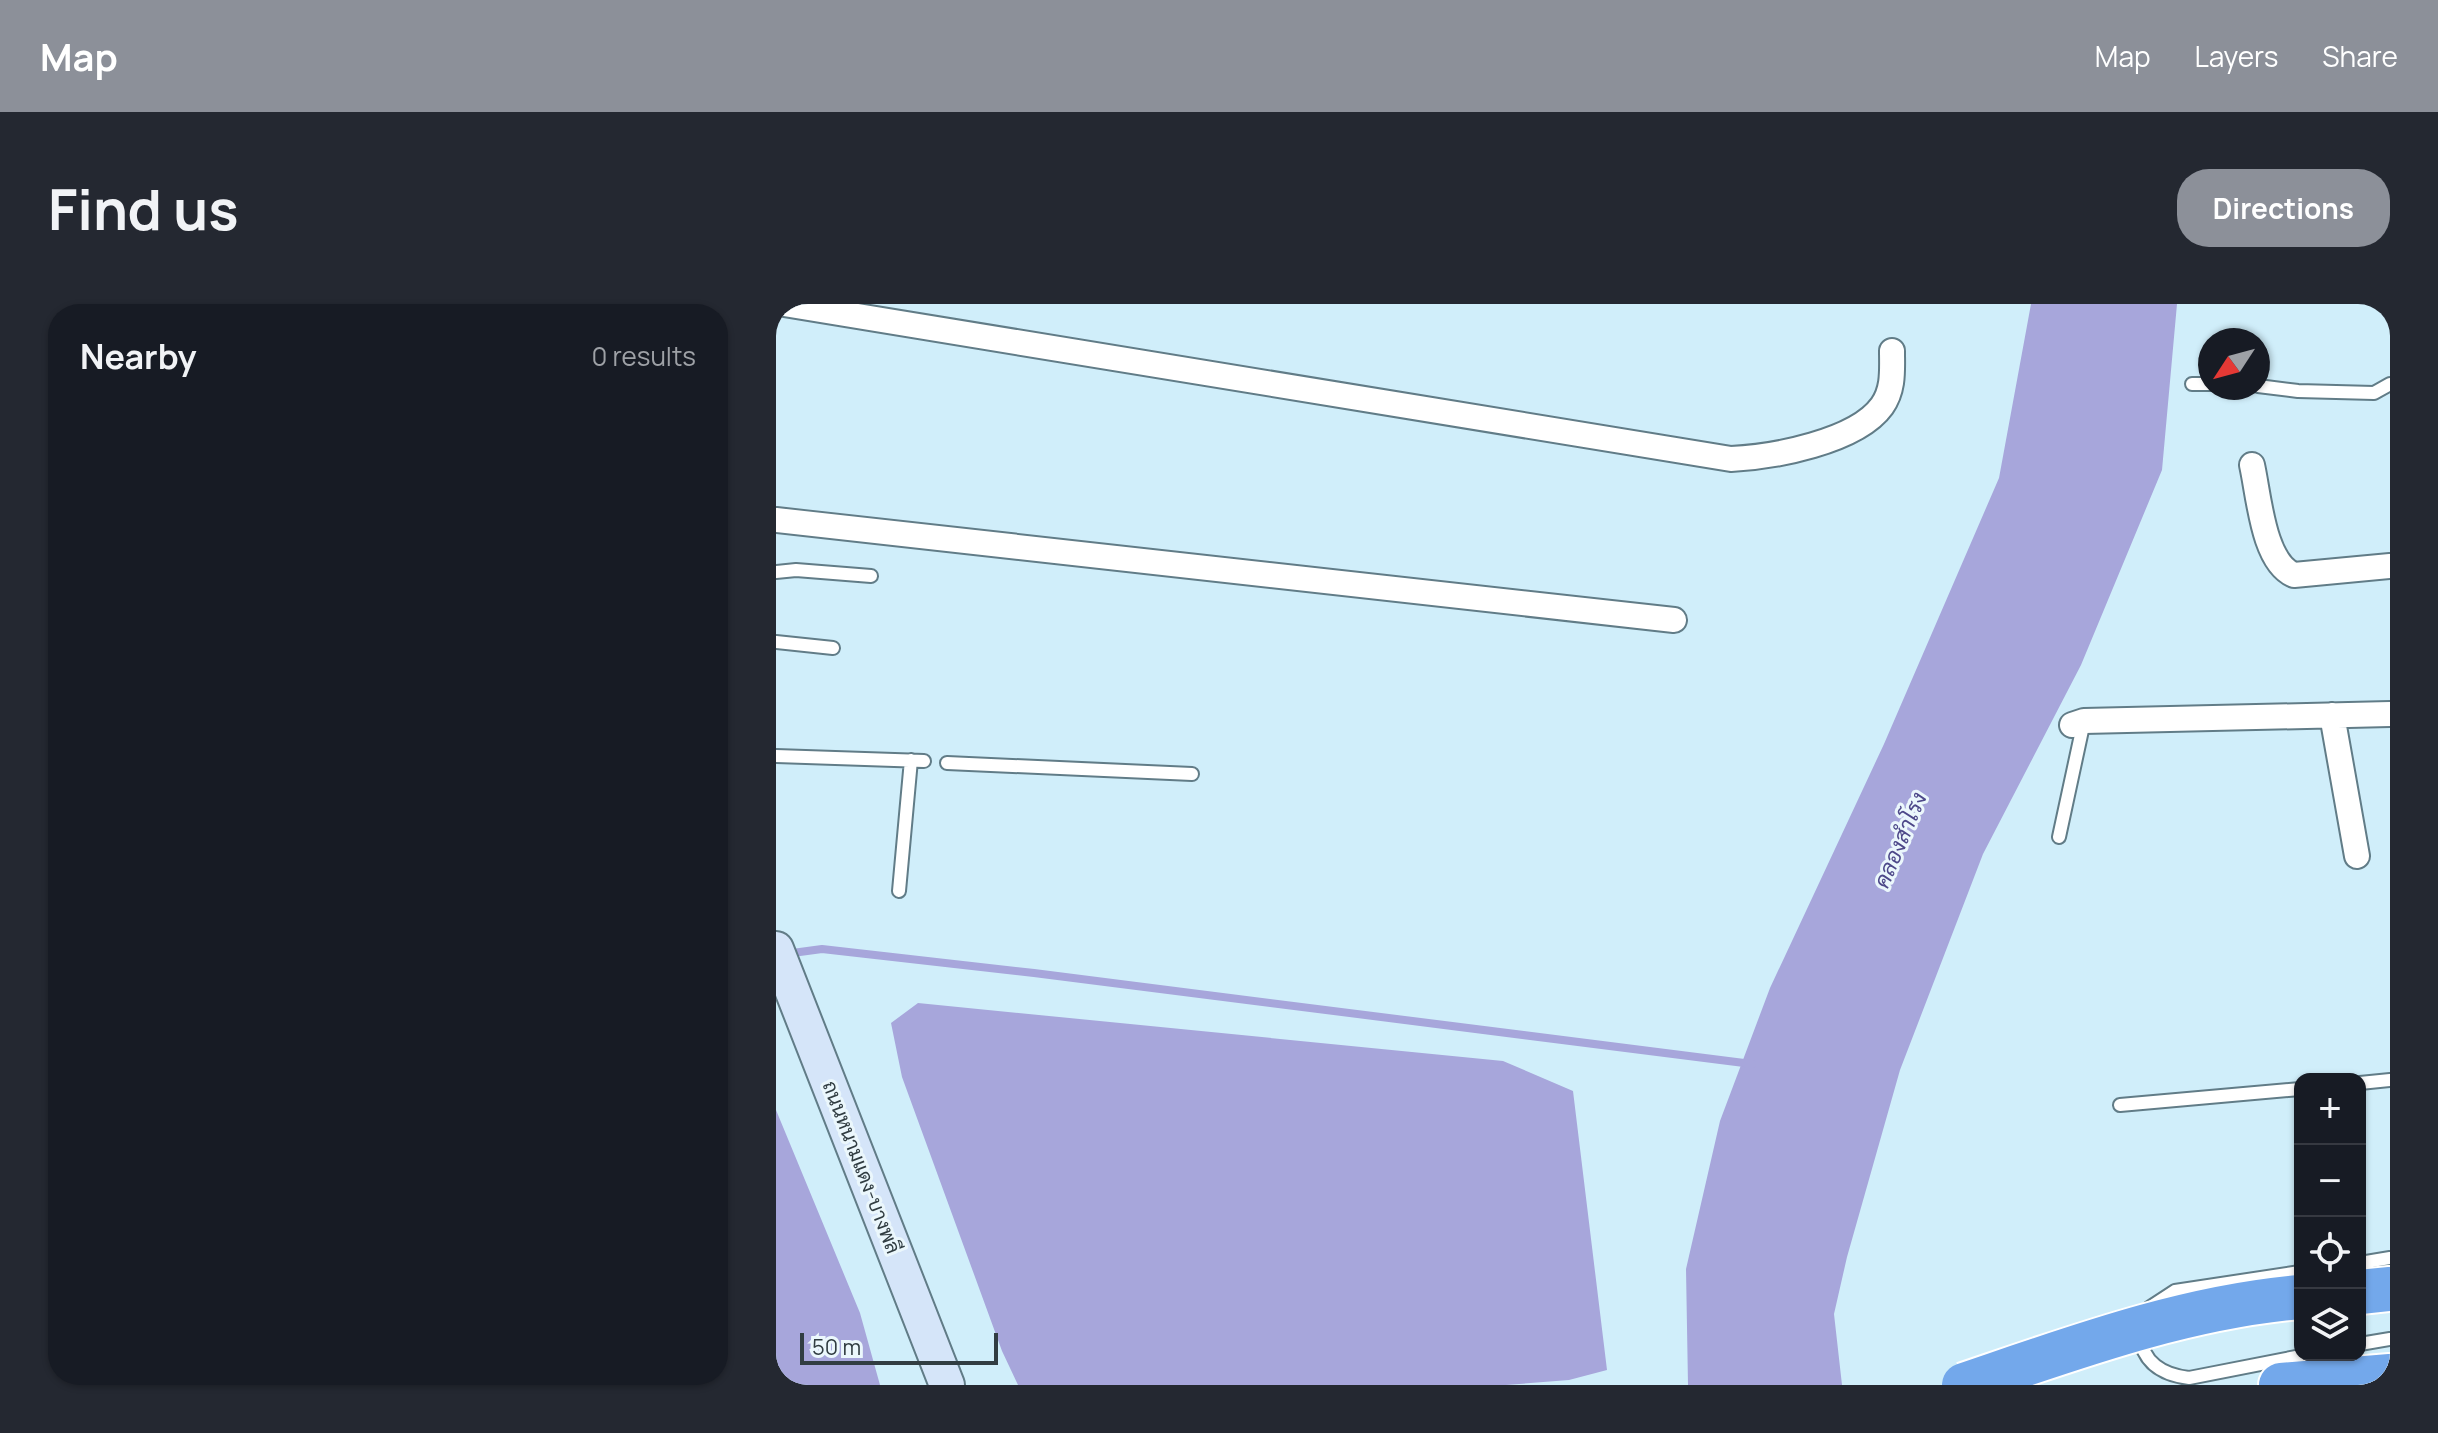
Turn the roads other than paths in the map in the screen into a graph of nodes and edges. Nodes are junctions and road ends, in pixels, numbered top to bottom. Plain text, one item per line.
1 (784, 304) edge
2 (1892, 351) dead end
3 (2192, 384) dead end
4 (2198, 384) edge
5 (2390, 384) edge
6 (2270, 388) edge
7 (2252, 465) dead end
8 (776, 520) edge
9 (2390, 566) edge
10 (776, 572) edge
11 (871, 576) dead end
12 (1674, 620) dead end
13 (776, 642) edge
14 (833, 648) dead end
15 (2390, 714) edge
16 (2332, 715) junction
17 (2078, 723) joint
18 (776, 756) edge
19 (947, 763) dead end
20 (1192, 774) dead end
21 (2059, 837) dead end
22 (2357, 856) dead end
23 (899, 891) dead end
24 (784, 980) edge
25 (2390, 1080) edge
26 (2366, 1082) edge
27 (2294, 1090) edge
28 (2120, 1105) dead end
29 (2390, 1258) edge
30 (2366, 1262) edge
31 (2294, 1273) edge
32 (2390, 1289) edge
33 (2366, 1291) edge
34 (2294, 1298) edge
35 (2390, 1339) edge
36 (2366, 1343) edge
37 (2294, 1357) edge
38 (2390, 1376) edge
39 (947, 1385) edge
40 (1964, 1385) edge
41 (2281, 1385) edge

1 - 2 street
3 - 4 lane
5 - 6 lane
7 - 9 street
8 - 12 street
10 - 11 lane
13 - 14 lane
15 - 16 street
16 - 17 street
16 - 22 street
17 - 21 lane
18 - 23 lane
19 - 20 lane
24 - 39 main road, ถนนหนามแดง-บางพลี
25 - 26 lane
27 - 28 lane
29 - 30 lane
31 - 37 lane
32 - 33 highway
34 - 40 highway, bridge
35 - 36 lane
38 - 41 highway

